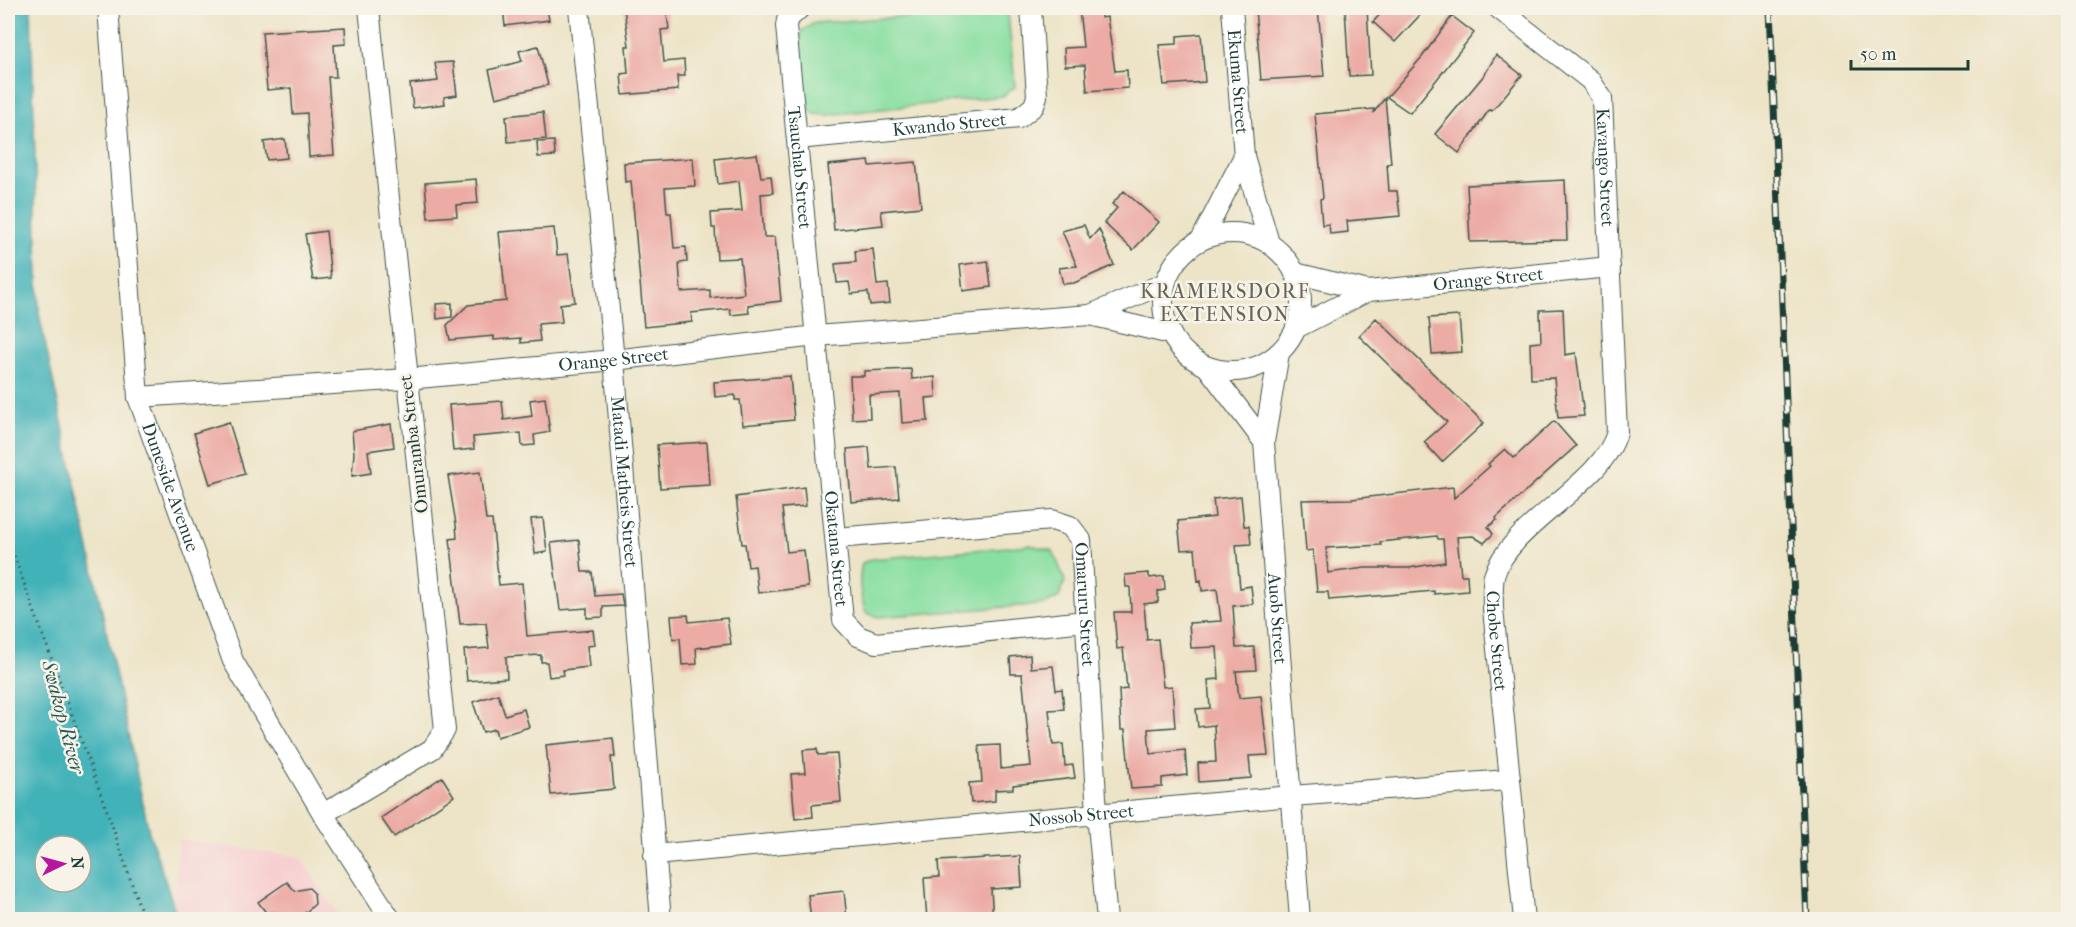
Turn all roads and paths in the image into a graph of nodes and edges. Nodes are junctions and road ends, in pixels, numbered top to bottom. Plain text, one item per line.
1 (108, 8) edge
2 (369, 8) edge
3 (579, 8) edge
4 (800, 8) edge
5 (1031, 8) edge
6 (1232, 8) edge
7 (1498, 8) edge
8 (796, 139) junction
9 (1244, 156) junction
10 (1201, 240) junction
11 (1269, 243) junction
12 (1610, 267) junction
13 (1295, 273) junction
14 (1166, 283) junction
15 (1368, 291) junction
16 (1090, 315) junction
17 (1296, 328) junction
18 (1171, 334) junction
19 (816, 336) junction
20 (1279, 354) junction
21 (614, 360) junction
22 (1208, 368) junction
23 (407, 379) junction
24 (138, 397) junction
25 (1264, 442) junction
26 (836, 538) junction
27 (8, 539) edge
28 (1085, 621) junction
29 (1509, 780) junction
30 (1291, 796) junction
31 (323, 814) junction
32 (1097, 814) junction
33 (654, 855) junction
34 (1525, 919) edge
35 (144, 920) edge
36 (391, 920) edge
37 (661, 920) edge
38 (1107, 920) edge
39 (1300, 920) edge

1 - 24 street, Duneside Avenue
2 - 23 street, Omuramba Street
3 - 21 street, Matadi Matheis Street
4 - 8 street, Tsauchab Street
5 - 8 street, Kwando Street
6 - 9 street, Ekuma Street
7 - 12 street, Kavango Street
8 - 19 street, Tsauchab Street
9 - 10 street, Ekuma Street
9 - 11 street, Ekuma Street
10 - 11 street
10 - 14 street
11 - 13 street
12 - 15 street, Orange Street
12 - 29 street, Chobe Street
13 - 15 street, Orange Street
13 - 17 street
14 - 16 street, Orange Street
14 - 18 street
15 - 17 street, Orange Street
16 - 18 street, Orange Street
16 - 19 street, Orange Street
17 - 20 street
18 - 22 street
19 - 21 street, Orange Street
19 - 26 street, Okatana Street
20 - 22 street
20 - 25 street, Auob Street
21 - 23 street, Orange Street
21 - 33 street, Matadi Matheis Street
22 - 25 street
23 - 24 street, Orange Street
23 - 31 street, Omuramba Street
24 - 31 street, Duneside Avenue
25 - 30 street, Auob Street
26 - 28 street, Okatana Street
26 - 28 street, Omaruru Street
27 - 35 path
28 - 32 street, Omaruru Street
29 - 30 street, Nossob Street
29 - 34 street, Chobe Street
30 - 32 street, Nossob Street
30 - 39 street, Auob Street
31 - 36 street, Duneside Avenue
32 - 33 street, Nossob Street
32 - 38 street, Omaruru Street
33 - 37 street, Matadi Matheis Street

